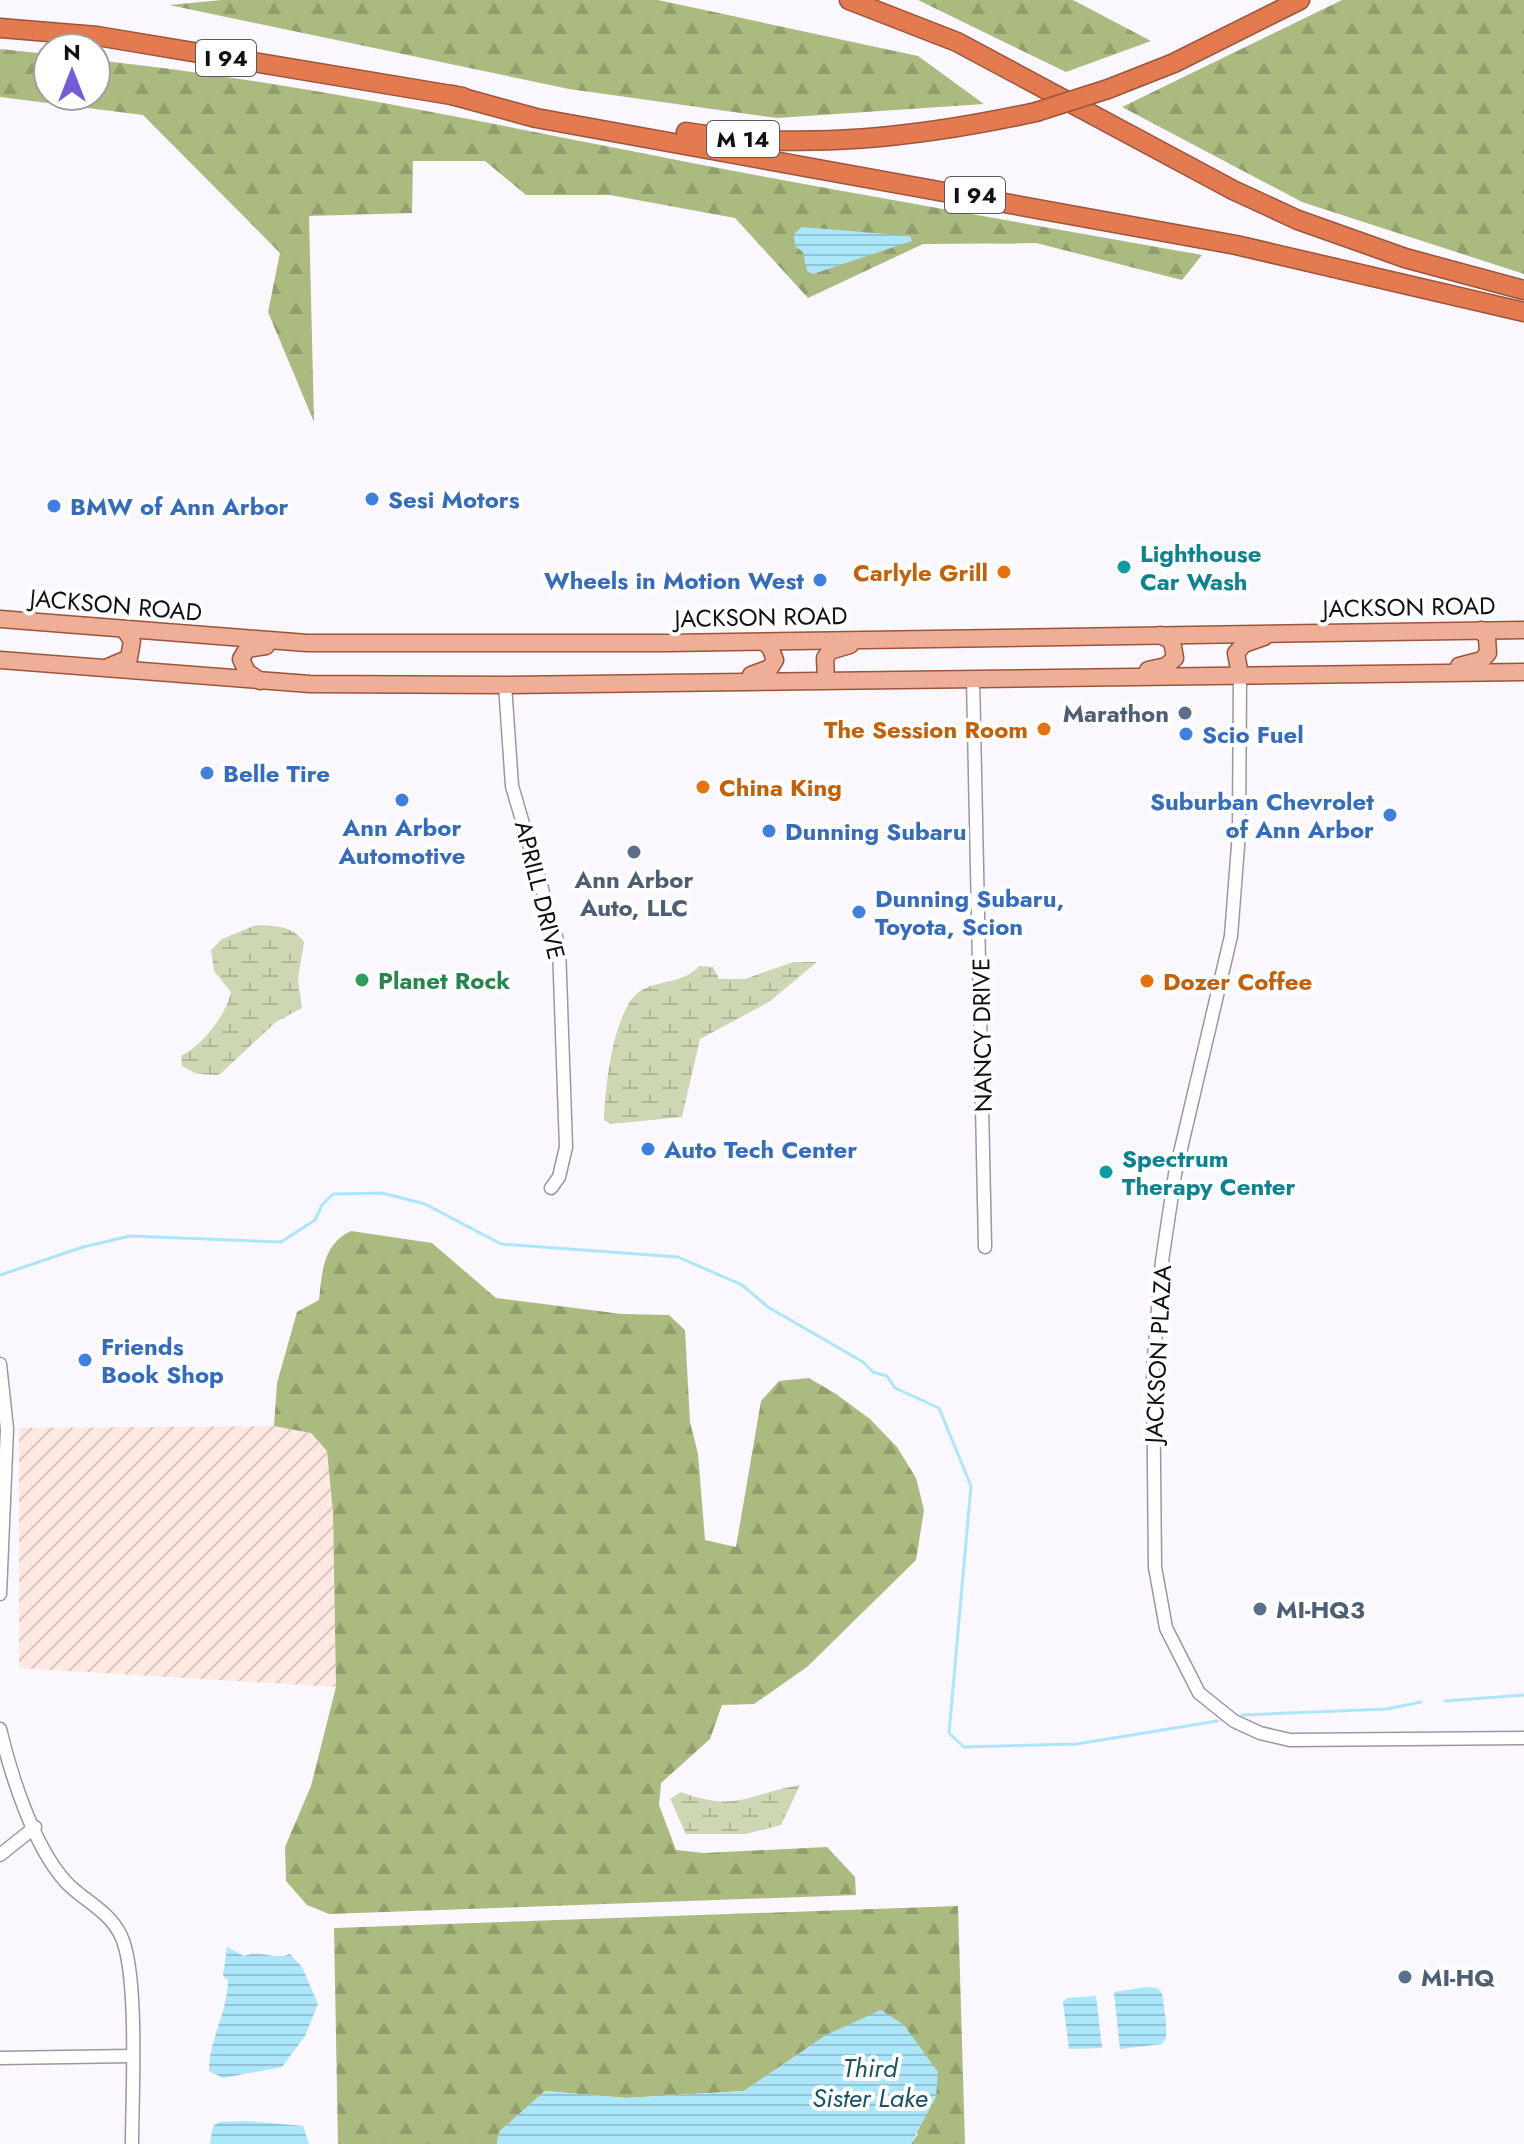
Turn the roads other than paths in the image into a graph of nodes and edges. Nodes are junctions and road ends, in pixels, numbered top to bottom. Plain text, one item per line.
1 (849, 0) edge
2 (1300, 0) edge
3 (0, 28) edge
4 (452, 95) junction
5 (1524, 290) edge
6 (1524, 312) edge
7 (0, 619) edge
8 (125, 630) junction
9 (1481, 630) junction
10 (1524, 630) edge
11 (1289, 633) junction
12 (1160, 635) junction
13 (871, 639) junction
14 (764, 642) junction
15 (307, 643) junction
16 (0, 660) edge
17 (99, 669) junction
18 (1524, 672) edge
19 (1422, 673) junction
20 (1240, 675) junction
21 (1120, 677) junction
22 (826, 679) junction
23 (973, 679) junction
24 (261, 681) junction
25 (726, 681) junction
26 (505, 685) junction
27 (551, 1188) dead end
28 (985, 1247) dead end
29 (0, 1364) edge
30 (0, 1594) edge
31 (0, 1729) edge
32 (1524, 1738) edge
33 (35, 1827) junction
34 (0, 1855) edge
35 (132, 2056) junction
36 (0, 2058) edge
37 (132, 2144) edge

1 - 5 highway
2 - 4 highway, M 14, bridge
3 - 4 highway, I 94
4 - 6 highway, I 94
7 - 8 main road, JACKSON ROAD
8 - 15 main road, JACKSON ROAD
8 - 17 main road
9 - 10 main road, JACKSON ROAD
9 - 11 main road, JACKSON ROAD
9 - 19 main road
11 - 12 main road, JACKSON ROAD
11 - 20 main road
12 - 13 main road, JACKSON ROAD
12 - 21 main road
13 - 14 main road, JACKSON ROAD
13 - 22 main road
14 - 15 main road, JACKSON ROAD
14 - 25 main road
15 - 24 main road
16 - 17 main road
17 - 24 main road
18 - 19 main road
19 - 20 main road
20 - 21 main road
20 - 32 street, JACKSON PLAZA
21 - 23 main road
22 - 23 main road
22 - 25 main road
23 - 28 street, NANCY DRIVE
24 - 26 main road
25 - 26 main road
26 - 27 street, APRILL DRIVE
29 - 30 street
31 - 33 street
33 - 34 street
33 - 35 street
35 - 36 street
35 - 37 street

